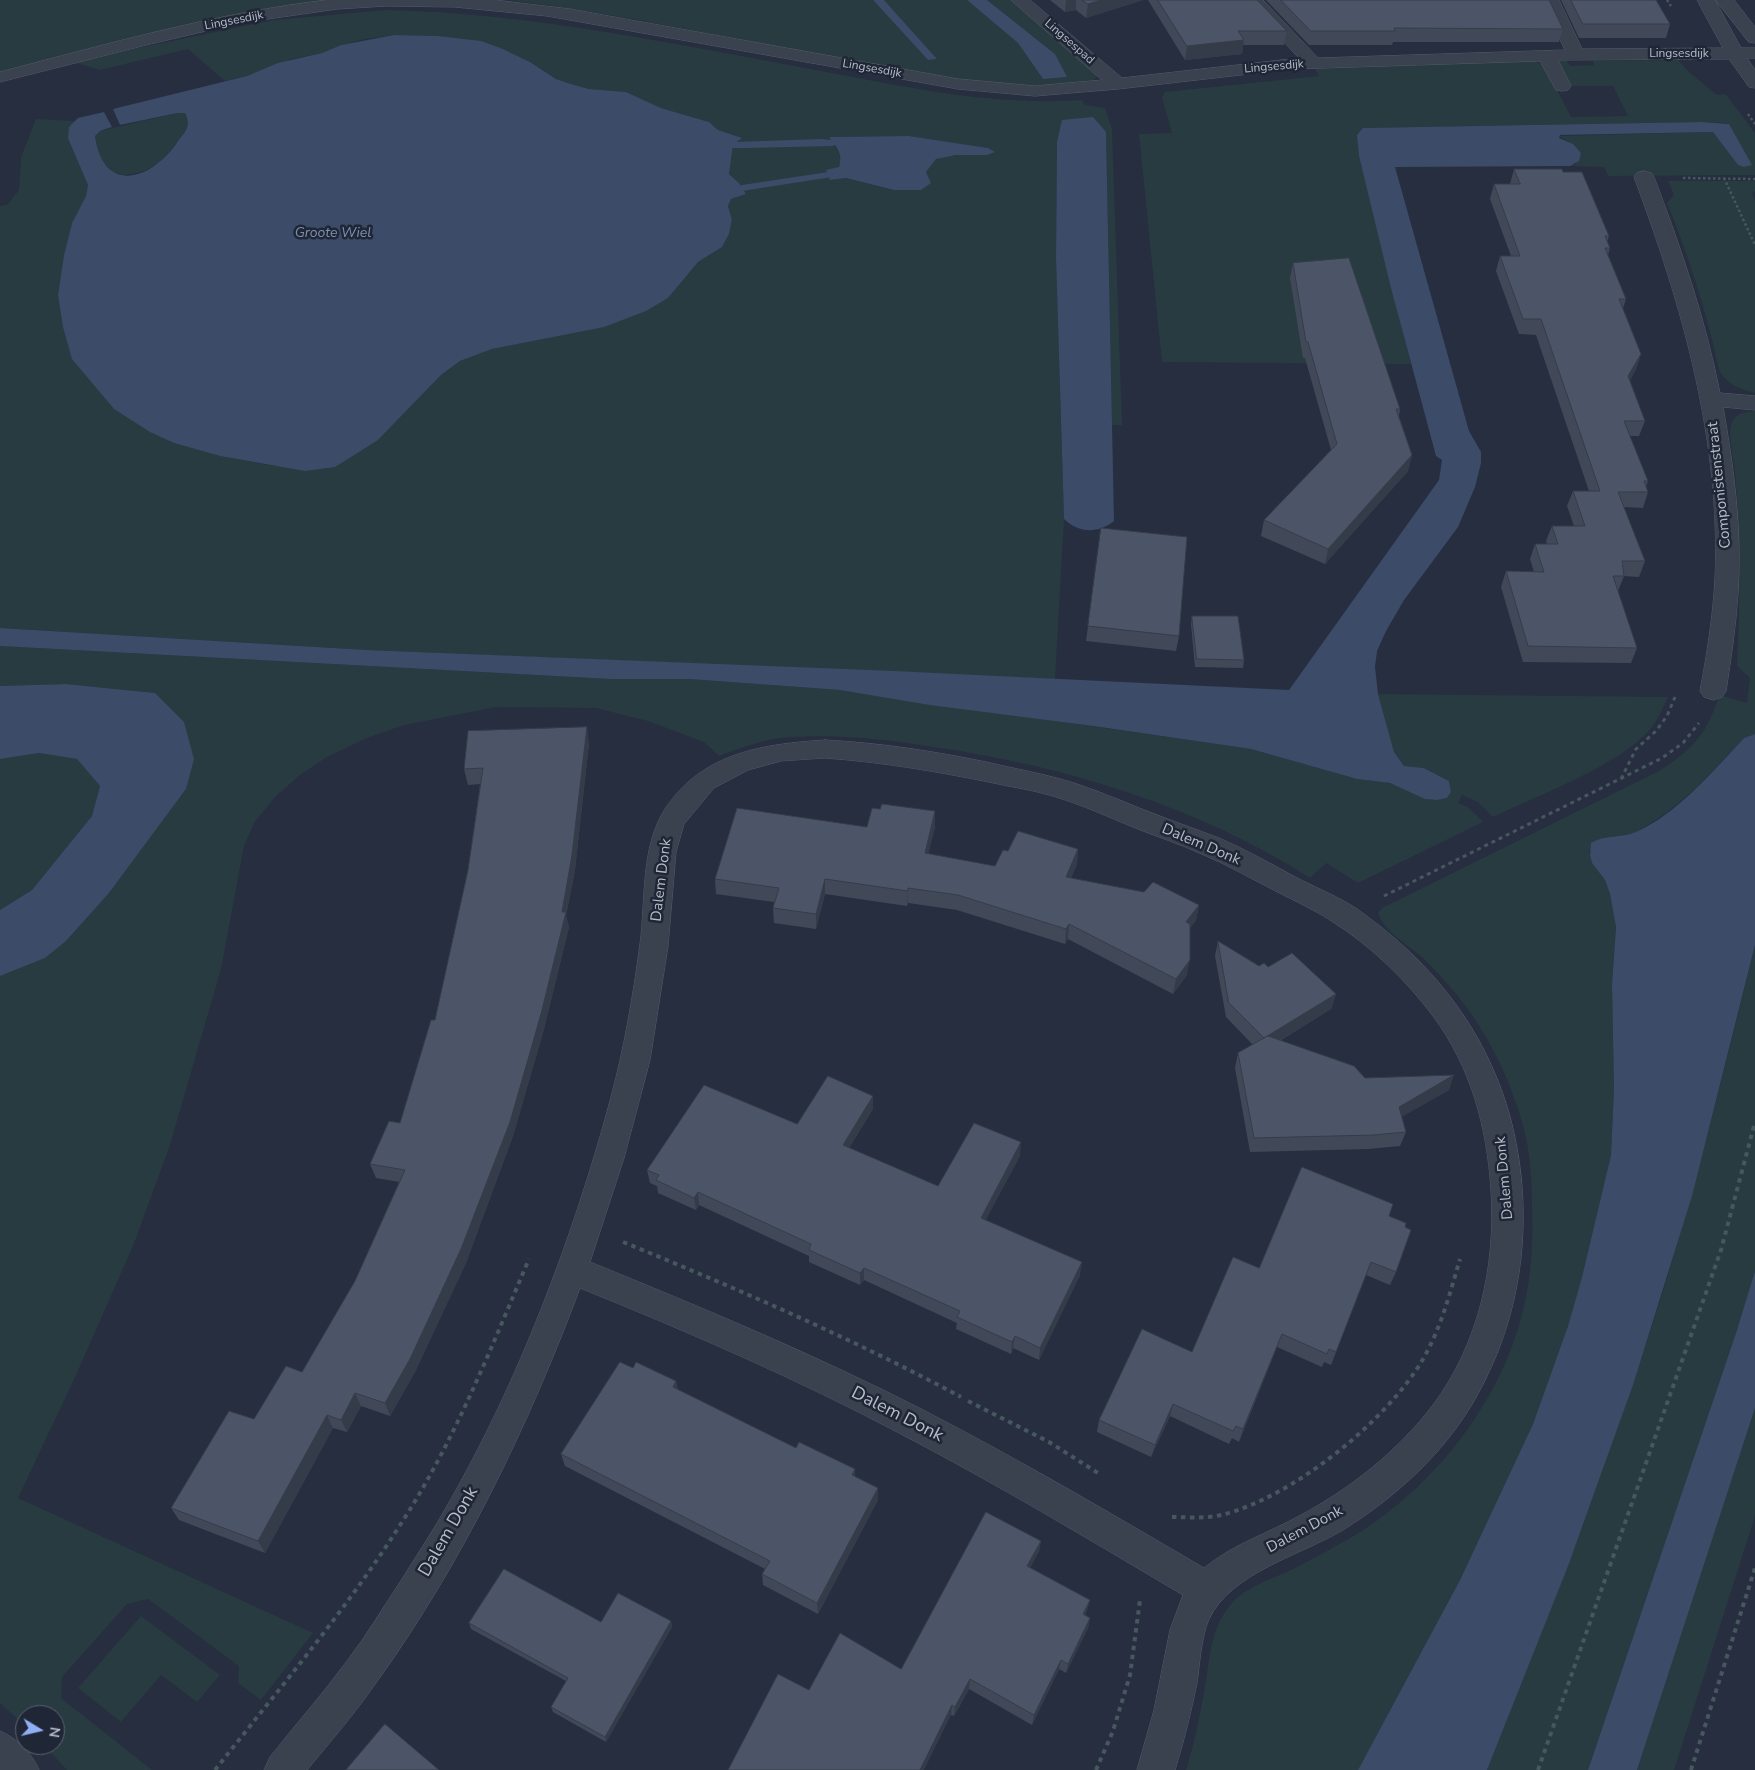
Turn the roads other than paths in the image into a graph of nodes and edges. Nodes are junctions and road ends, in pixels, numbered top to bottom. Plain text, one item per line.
1 (1020, 0) edge
2 (1253, 0) edge
3 (1550, 0) edge
4 (1706, 0) edge
5 (1725, 0) edge
6 (1755, 38) edge
7 (1755, 53) edge
8 (1735, 54) junction
9 (1546, 55) junction
10 (1576, 55) junction
11 (1314, 64) junction
12 (0, 77) edge
13 (1755, 83) edge
14 (1118, 84) junction
15 (1562, 86) dead end
16 (1644, 177) road end
17 (1711, 398) junction
18 (1755, 403) edge
19 (1713, 691) road end
20 (572, 1269) junction
21 (1208, 1590) junction
22 (0, 1750) edge
23 (20, 1770) edge
24 (283, 1770) edge
25 (1156, 1770) edge

1 - 14 street, Lingsespad
2 - 11 street
3 - 10 street
4 - 8 street
5 - 6 street
7 - 8 street, Lingsesdijk
8 - 10 street, Lingsesdijk
8 - 13 street
9 - 10 street, Lingsesdijk
9 - 11 street, Lingsesdijk
9 - 15 street
11 - 14 street, Lingsesdijk
12 - 14 street, Lingsesdijk
16 - 17 street, Componistenstraat
17 - 18 street, Componistenstraat
17 - 19 street, Componistenstraat
20 - 21 street, Dalem Donk
20 - 21 street, Dalem Donk
20 - 24 street, Dalem Donk
21 - 25 street, Dalem Donk
22 - 23 street

